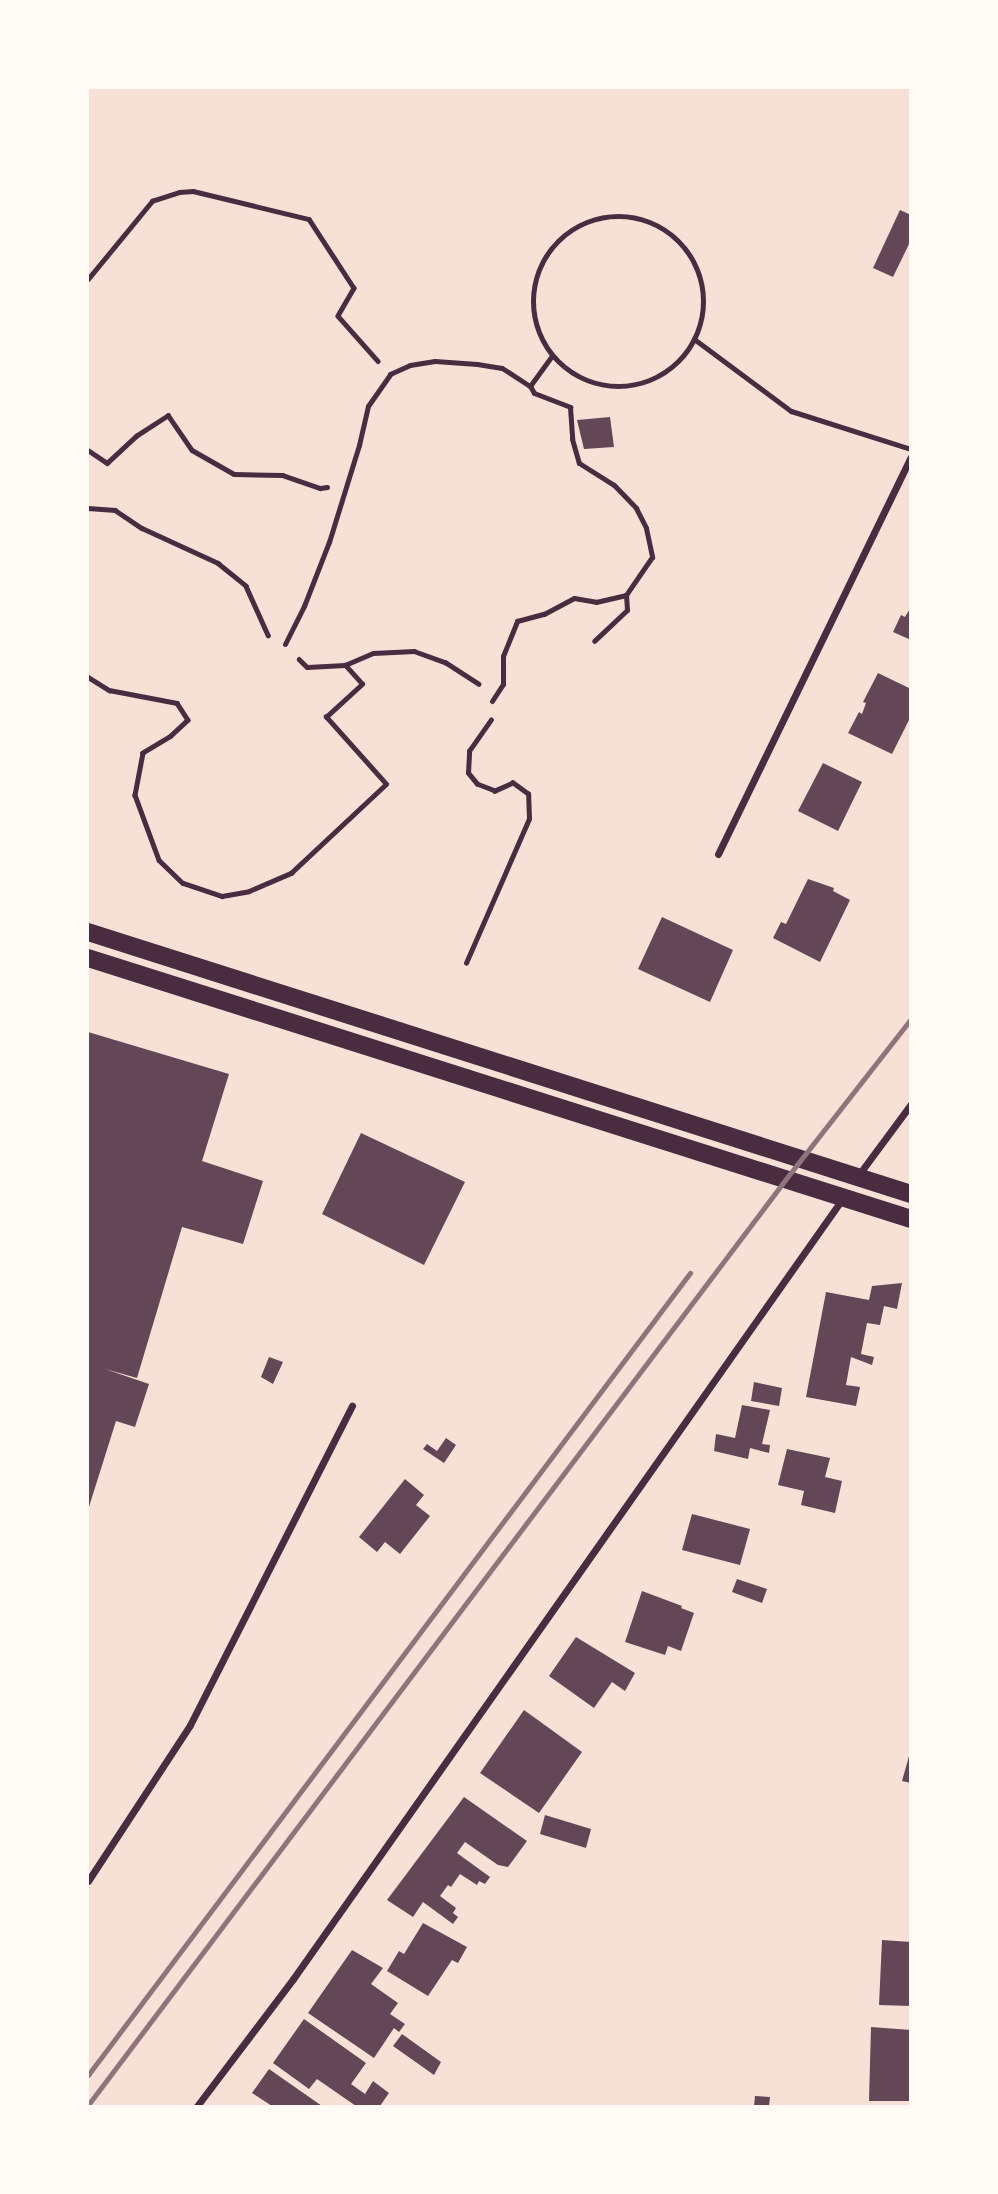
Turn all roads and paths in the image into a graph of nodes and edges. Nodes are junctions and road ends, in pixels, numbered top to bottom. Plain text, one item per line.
1 (88, 279) edge
2 (694, 339) junction
3 (552, 356) junction
4 (390, 374) junction
5 (530, 386) junction
6 (911, 449) edge
7 (88, 450) edge
8 (911, 457) edge
9 (346, 485) junction
10 (88, 508) edge
11 (626, 595) junction
12 (594, 641) dead end
13 (285, 644) junction
14 (345, 665) junction
15 (88, 677) edge
16 (492, 701) junction
17 (718, 854) dead end
18 (88, 932) edge
19 (88, 958) edge
20 (466, 963) dead end
21 (911, 1104) edge
22 (857, 1178) junction
23 (911, 1194) edge
24 (843, 1198) junction
25 (911, 1219) edge
26 (352, 1406) dead end
27 (88, 1881) edge
28 (197, 2106) edge

1 - 4 path
2 - 3 lane
2 - 3 lane
2 - 6 lane
3 - 5 lane
4 - 5 lane
4 - 9 lane
5 - 11 lane
7 - 9 path
8 - 17 street
9 - 13 lane
10 - 13 path
11 - 12 lane
11 - 16 lane
13 - 14 path
14 - 15 path
14 - 16 path
16 - 20 path
18 - 22 main road
19 - 24 main road
21 - 22 street
22 - 23 main road
24 - 25 main road
24 - 28 street
26 - 27 street

